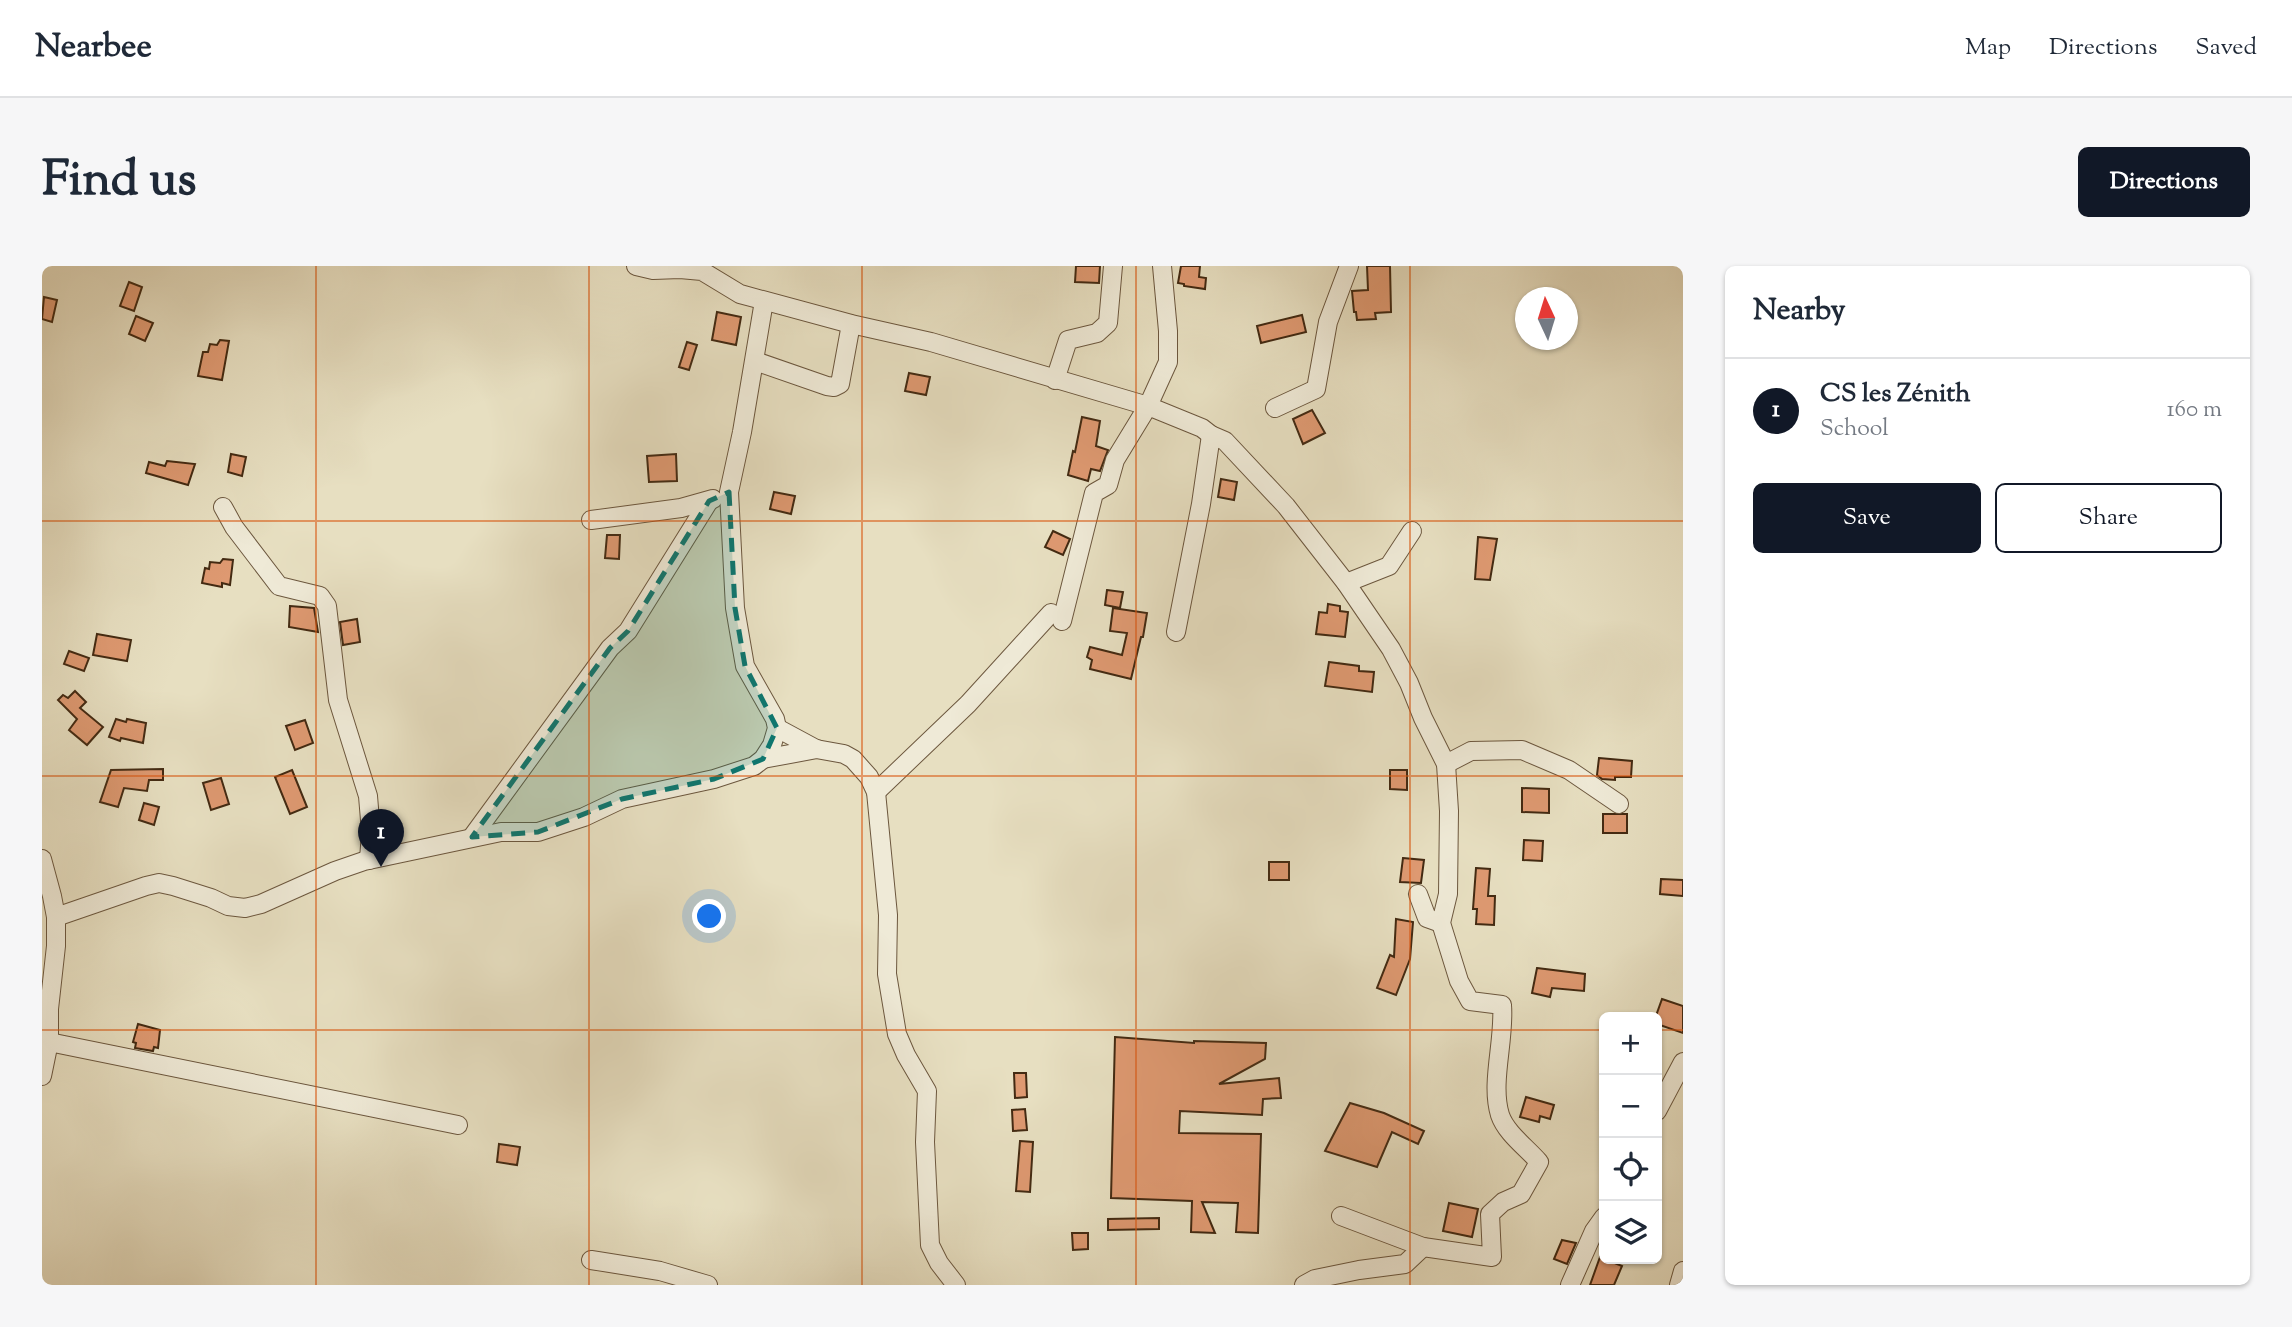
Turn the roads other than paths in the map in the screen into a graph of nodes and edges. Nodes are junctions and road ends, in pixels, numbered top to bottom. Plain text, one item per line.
1 (636, 266) edge
2 (1113, 266) edge
3 (1162, 266) edge
4 (1349, 266) edge
5 (701, 269) edge
6 (764, 301) junction
7 (851, 324) junction
8 (755, 361) junction
9 (1055, 380) junction
10 (1148, 406) junction
11 (1275, 408) dead end
12 (1211, 435) junction
13 (729, 492) junction
14 (709, 501) junction
15 (223, 507) dead end
16 (591, 520) dead end
17 (1412, 531) dead end
18 (1346, 583) junction
19 (1176, 632) dead end
20 (777, 728) junction
21 (817, 750) junction
22 (763, 759) junction
23 (1446, 765) junction
24 (876, 792) junction
25 (1619, 804) dead end
26 (472, 837) junction
27 (42, 859) edge
28 (369, 860) junction
29 (1418, 894) dead end
30 (56, 917) junction
31 (1441, 923) junction
32 (49, 1042) junction
33 (1683, 1062) edge
34 (42, 1076) edge
35 (1662, 1102) edge
36 (458, 1125) dead end
37 (1341, 1216) dead end
38 (1599, 1224) edge
39 (1423, 1247) junction
40 (591, 1260) dead end
41 (1683, 1271) edge
42 (708, 1285) edge
43 (956, 1285) edge
44 (1304, 1285) edge
45 (1570, 1285) edge
46 (1679, 1285) edge

1 - 5 street
2 - 9 street
3 - 10 street
4 - 11 street
5 - 6 street
6 - 7 street
6 - 8 street
7 - 8 street
7 - 9 street
8 - 13 street
9 - 10 street
10 - 12 street
10 - 24 street
12 - 18 street
12 - 19 street
13 - 14 street
13 - 20 street
14 - 16 street
14 - 26 street
15 - 28 street
17 - 18 street
18 - 23 street
20 - 21 street
20 - 22 street
21 - 22 street
21 - 24 street
22 - 26 street
23 - 25 street
23 - 31 street
24 - 43 street
26 - 28 street
27 - 30 street
28 - 30 street
29 - 31 street
30 - 32 street
31 - 39 street
32 - 34 street
32 - 36 street
33 - 35 street
37 - 39 street
38 - 45 street
39 - 44 street
40 - 42 street
41 - 46 street

